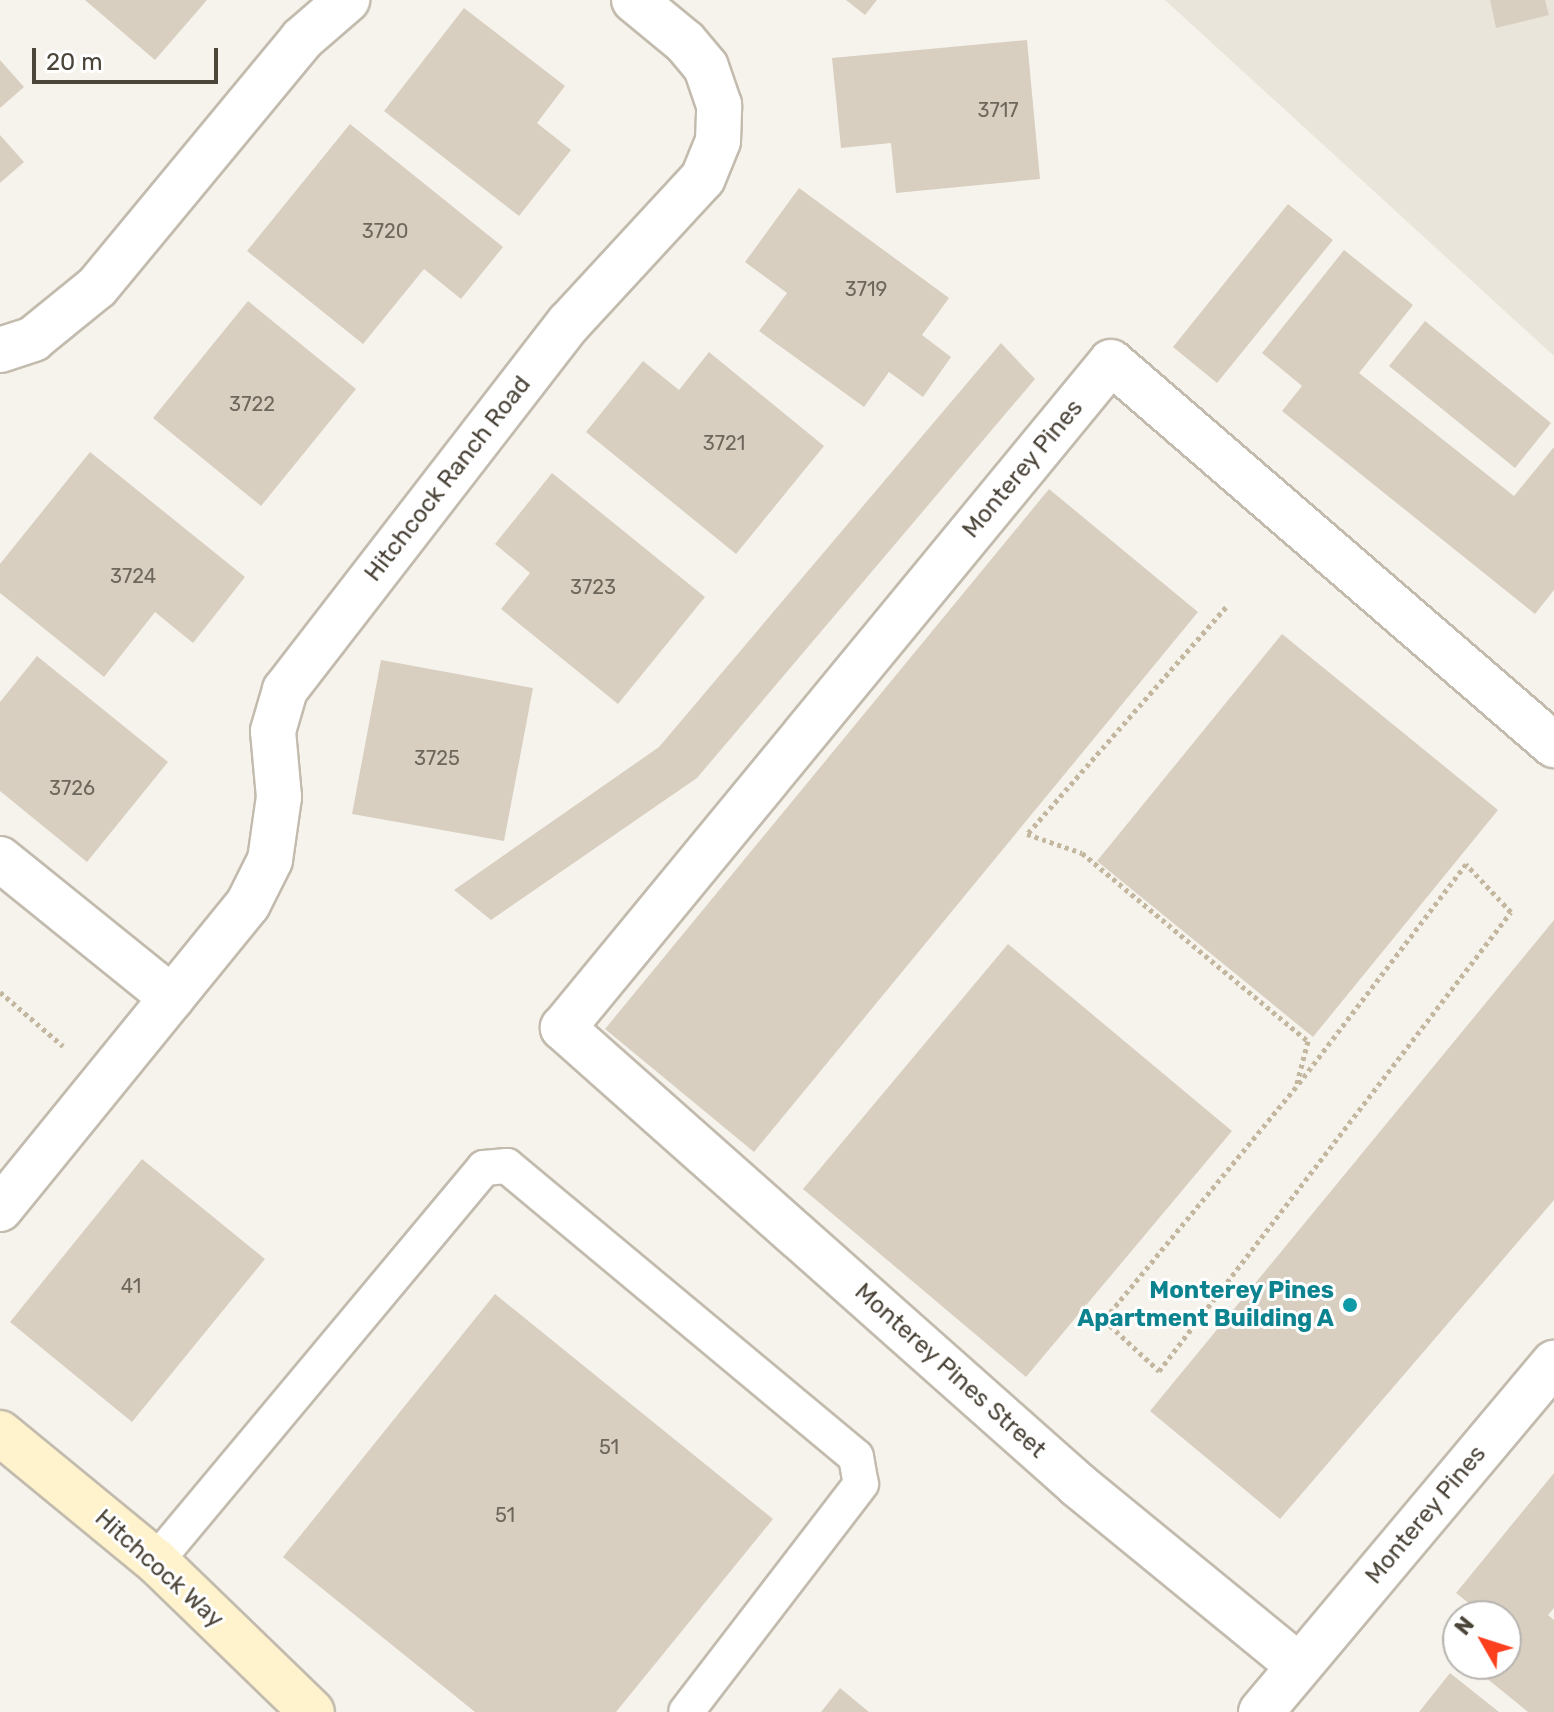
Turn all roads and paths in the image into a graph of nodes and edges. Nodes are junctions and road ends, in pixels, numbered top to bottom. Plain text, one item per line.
1 (347, 0) edge
2 (634, 0) edge
3 (0, 350) edge
4 (1226, 607) dead end
5 (1554, 745) edge
6 (0, 859) edge
7 (0, 992) edge
8 (172, 998) junction
9 (563, 1028) joint
10 (105, 1081) junction
11 (1296, 1087) junction
12 (0, 1209) edge
13 (1554, 1363) edge
14 (0, 1433) edge
15 (156, 1561) junction
16 (1299, 1666) junction
17 (312, 1712) edge
18 (686, 1712) edge
19 (1261, 1712) edge

1 - 3 street
2 - 8 street, Hitchcock Ranch Road
4 - 11 path
5 - 9 street, Monterey Pines
6 - 8 street
7 - 10 path
8 - 10 street, Hitchcock Ranch Road
9 - 16 street, Monterey Pines Street
10 - 12 street, Hitchcock Ranch Road
11 - 11 path
13 - 16 street, Monterey Pines
14 - 15 street, Hitchcock Way
15 - 17 street, Hitchcock Way
15 - 18 lane
16 - 19 street

